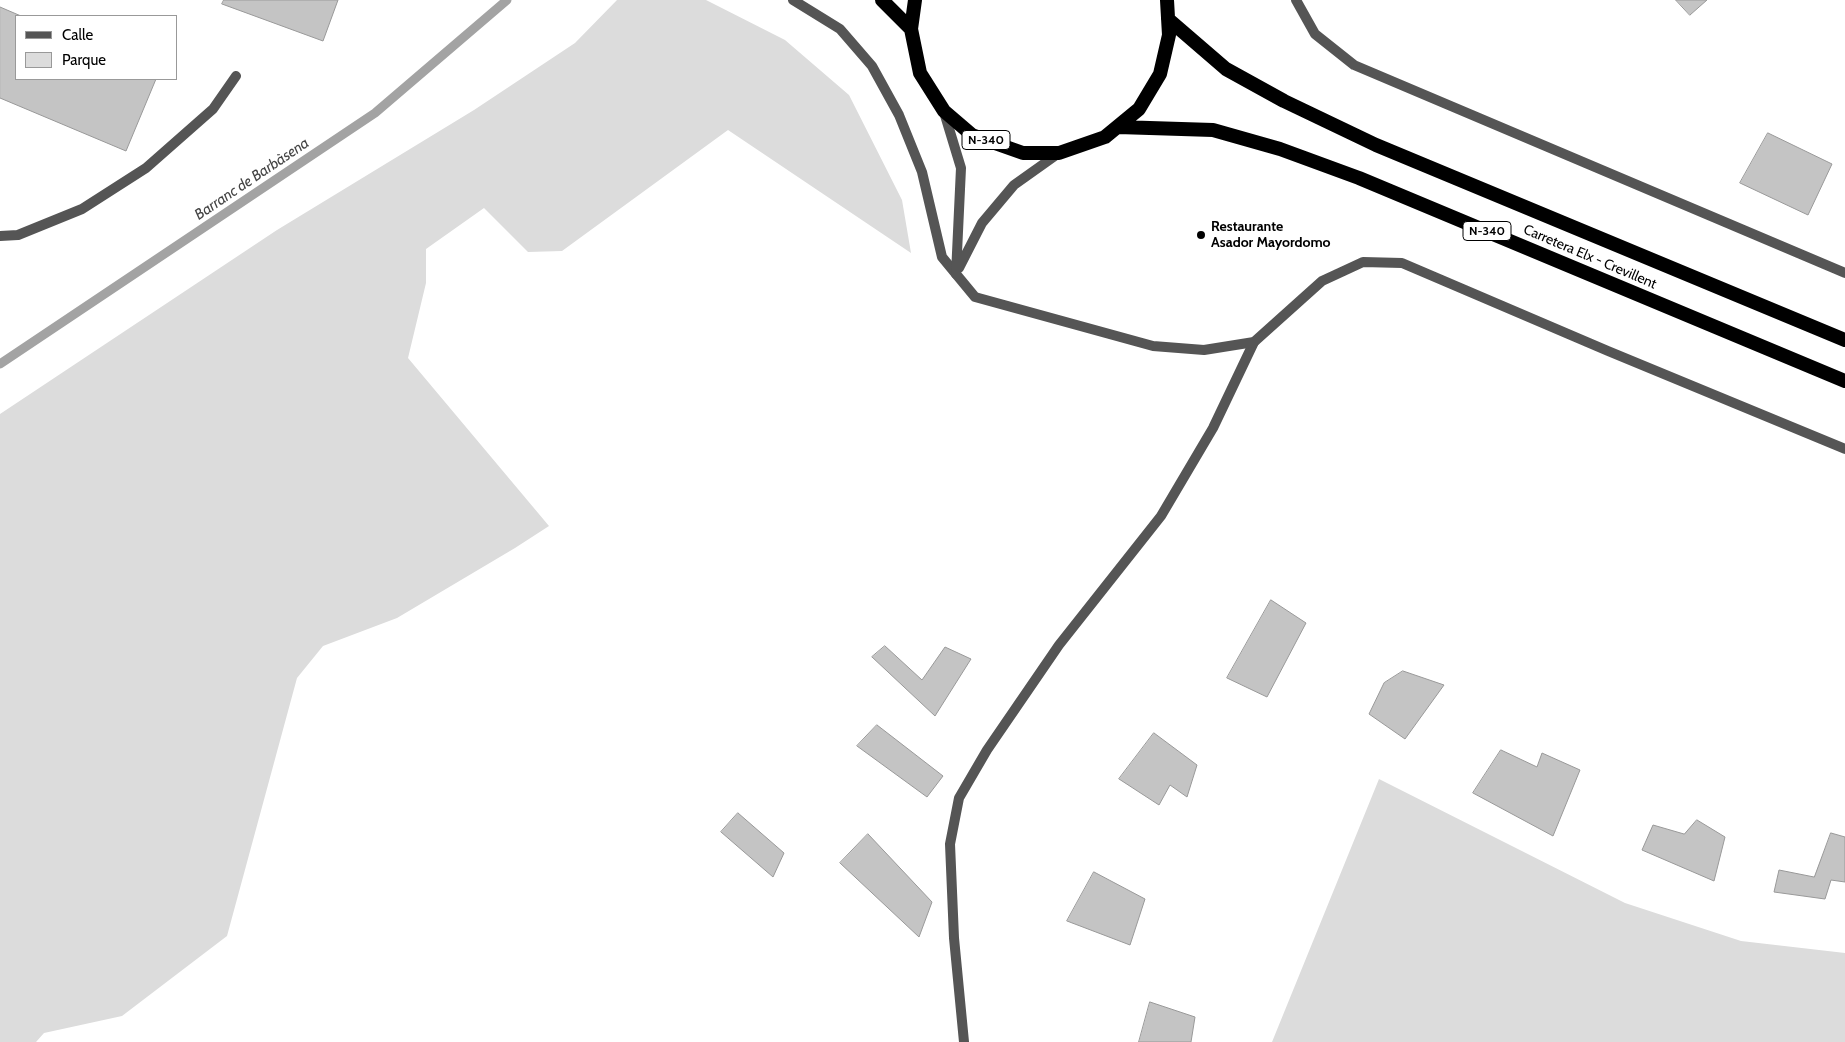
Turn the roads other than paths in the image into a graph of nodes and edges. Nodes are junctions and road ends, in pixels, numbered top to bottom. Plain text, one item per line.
1 (793, 0) edge
2 (882, 0) edge
3 (915, 0) edge
4 (1167, 0) edge
5 (1296, 0) edge
6 (1168, 19) junction
7 (911, 29) junction
8 (236, 76) dead end
9 (944, 111) junction
10 (1118, 127) junction
11 (1059, 153) junction
12 (0, 236) edge
13 (1845, 273) edge
14 (956, 274) junction
15 (1845, 340) edge
16 (1254, 342) junction
17 (1845, 381) edge
18 (1845, 449) edge
19 (964, 1042) edge

1 - 14 street
2 - 7 highway
3 - 7 highway, N-340
4 - 6 highway, N-340
5 - 13 street
6 - 10 highway, N-340
6 - 15 highway, Carretera Elx - Crevillent / N-340
7 - 9 highway, N-340
8 - 12 street
9 - 11 highway, N-340
9 - 14 street
10 - 11 highway, N-340
10 - 17 highway, Carretera Elx - Crevillent / N-340
11 - 14 street
14 - 16 street
16 - 18 street
16 - 19 street

